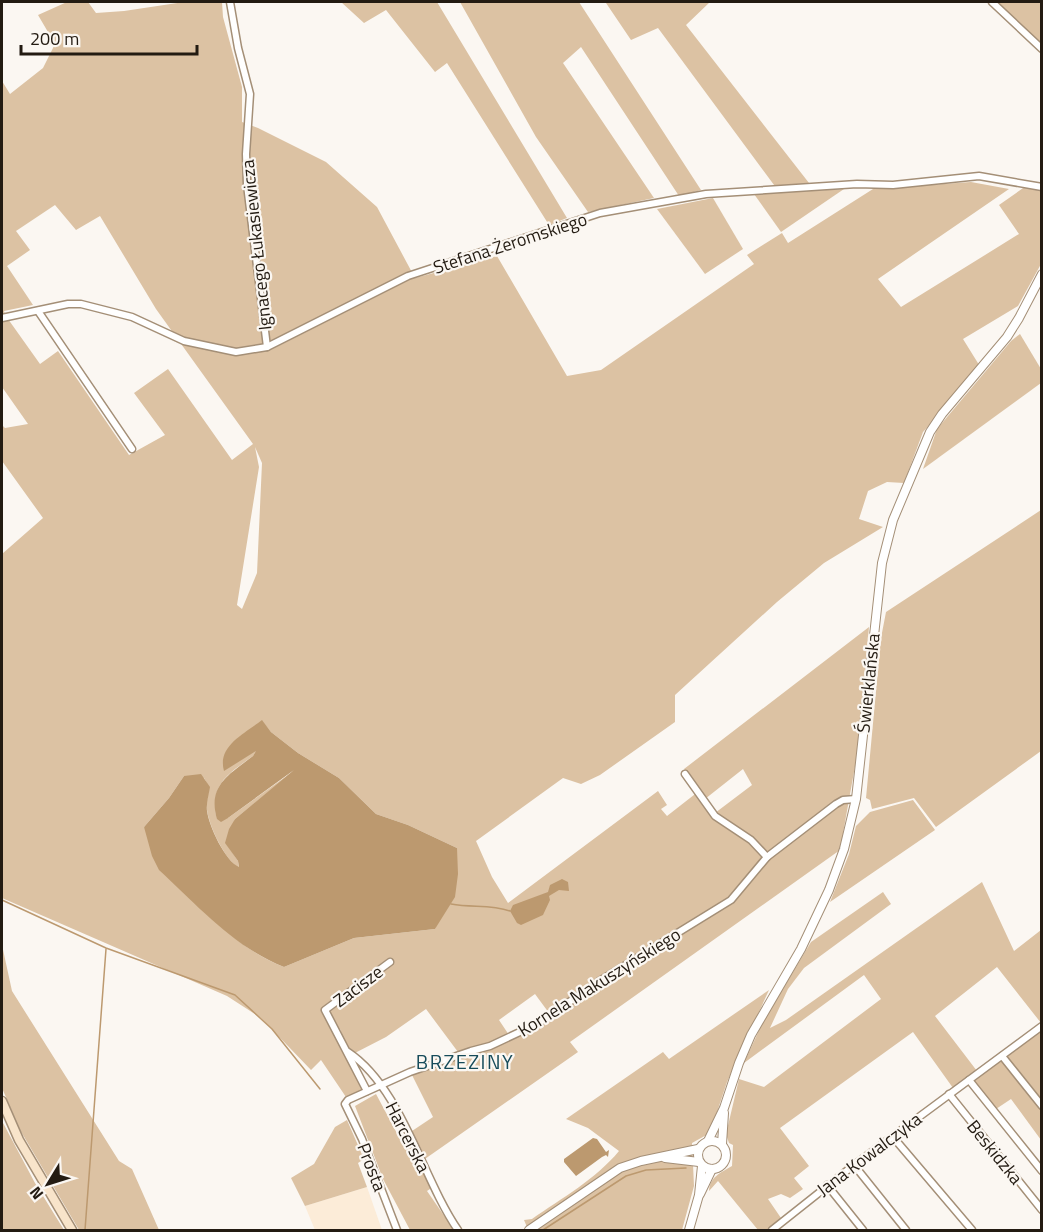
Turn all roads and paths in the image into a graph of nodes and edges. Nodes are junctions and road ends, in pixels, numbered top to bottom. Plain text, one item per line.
1 (230, 2) edge
2 (992, 2) edge
3 (1041, 49) edge
4 (1041, 187) edge
5 (1041, 274) edge
6 (38, 311) junction
7 (2, 318) edge
8 (267, 347) junction
9 (132, 449) dead end
10 (685, 774) dead end
11 (856, 799) junction
12 (767, 857) junction
13 (390, 962) dead end
14 (325, 1010) joint
15 (1041, 1026) edge
16 (348, 1052) junction
17 (1002, 1056) junction
18 (969, 1080) junction
19 (380, 1084) junction
20 (367, 1091) junction
21 (949, 1094) junction
22 (2, 1101) edge
23 (345, 1104) joint
24 (1041, 1106) edge
25 (724, 1108) junction
26 (893, 1137) junction
27 (708, 1141) junction
28 (722, 1144) junction
29 (698, 1149) junction
30 (661, 1158) junction
31 (700, 1164) junction
32 (854, 1165) junction
33 (712, 1169) junction
34 (1041, 1171) edge
35 (827, 1185) junction
36 (699, 1196) junction
37 (1041, 1210) edge
38 (72, 1230) edge
39 (397, 1230) edge
40 (458, 1230) edge
41 (529, 1230) edge
42 (689, 1230) edge
43 (772, 1230) edge
44 (863, 1230) edge
45 (906, 1230) edge
46 (972, 1230) edge

1 - 8 street, Ignacego Łukasiewicza
2 - 3 street
4 - 8 street, Stefana Żeromskiego
5 - 11 street, Świerklańska
6 - 7 street, Stefana Żeromskiego
6 - 8 street, Stefana Żeromskiego
6 - 9 street
10 - 12 street
11 - 12 street, Kornela Makuszyńskiego
11 - 25 street, Świerklańska
12 - 19 street, Kornela Makuszyńskiego
13 - 14 street, Zacisze
14 - 16 street, Harcerska
15 - 17 street, Jana Kowalczyka
16 - 19 street, Harcerska
16 - 20 street, Harcerska
17 - 18 street, Jana Kowalczyka
17 - 24 street
18 - 21 street, Jana Kowalczyka
18 - 34 street
19 - 20 street, Kornela Makuszyńskiego
19 - 40 street, Harcerska
20 - 23 street, Kornela Makuszyńskiego
21 - 26 street, Jana Kowalczyka
21 - 37 street, Beskidzka
22 - 38 main road
23 - 39 street, Prosta
25 - 27 street, Świerklańska
25 - 28 street, Świerklańska
26 - 32 street, Jana Kowalczyka
26 - 46 street
27 - 28 street
27 - 29 street
28 - 33 street
29 - 30 street
29 - 31 street
30 - 31 street
30 - 41 street
31 - 33 street
31 - 36 street
32 - 35 street, Jana Kowalczyka
32 - 45 street
33 - 36 street
35 - 43 street, Jana Kowalczyka
35 - 44 street
36 - 42 street

